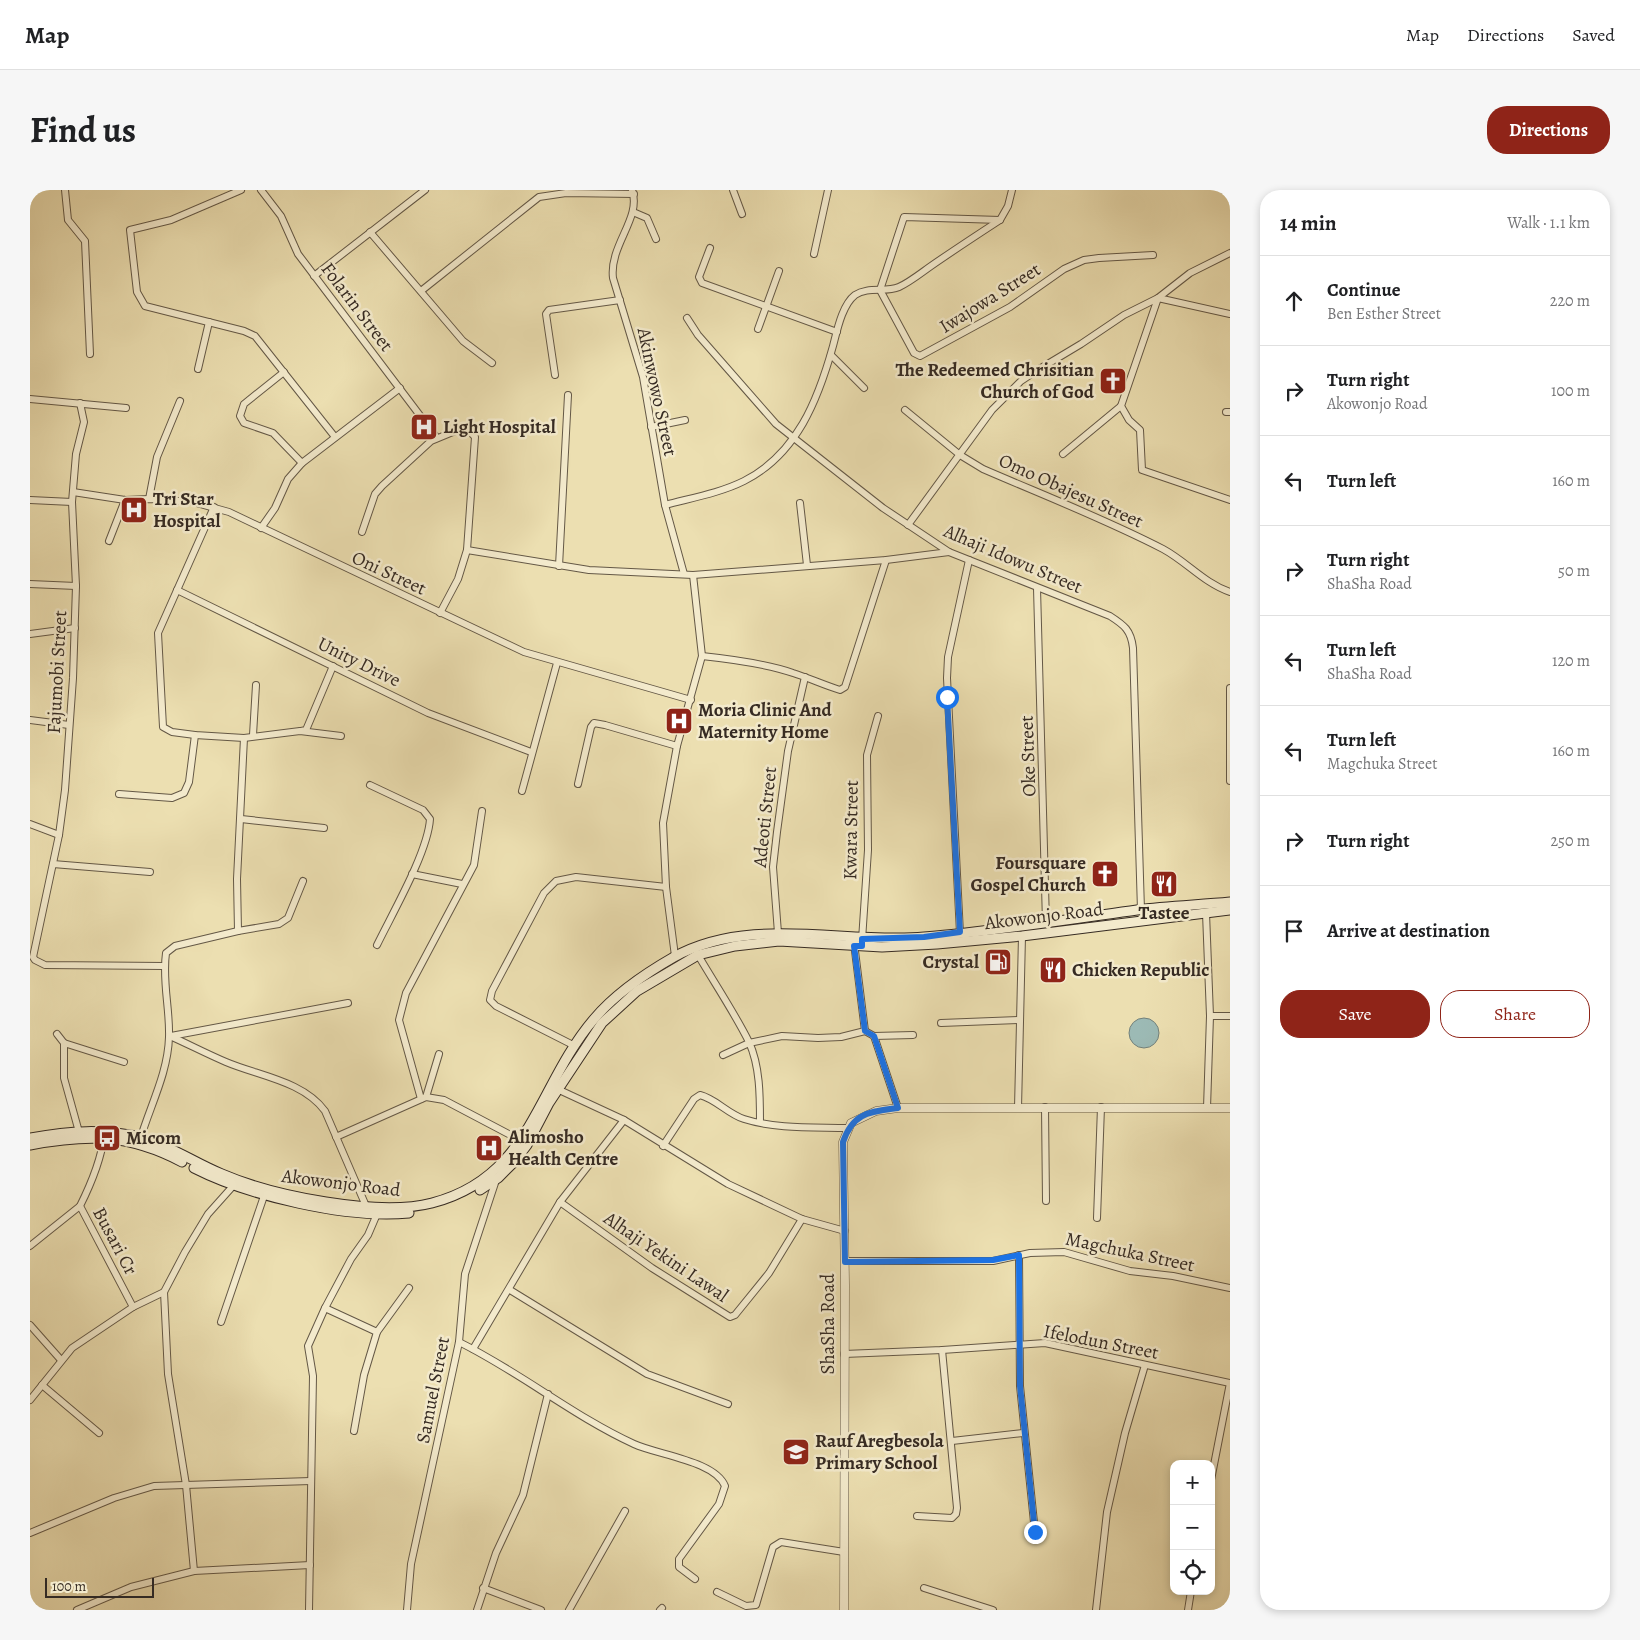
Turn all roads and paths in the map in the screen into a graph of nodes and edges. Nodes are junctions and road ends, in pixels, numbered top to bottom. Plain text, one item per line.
1 (65, 190) edge
2 (241, 190) edge
3 (261, 190) edge
4 (425, 190) edge
5 (733, 190) edge
6 (828, 190) edge
7 (1012, 190) edge
8 (1224, 190) edge
9 (1230, 190) edge
10 (633, 192) edge
11 (633, 212) junction
12 (742, 214) dead end
13 (1000, 220) junction
14 (370, 232) junction
15 (656, 239) dead end
16 (710, 248) dead end
17 (1230, 252) edge
18 (814, 254) dead end
19 (1153, 255) dead end
20 (779, 270) dead end
21 (314, 276) junction
22 (880, 290) junction
23 (420, 292) junction
24 (1158, 298) junction
25 (620, 300) junction
26 (766, 306) junction
27 (1230, 314) edge
28 (687, 318) dead end
29 (209, 322) junction
30 (758, 329) dead end
31 (837, 332) junction
32 (90, 354) dead end
33 (830, 355) junction
34 (492, 363) dead end
35 (198, 369) dead end
36 (284, 372) junction
37 (554, 375) dead end
38 (400, 388) junction
39 (864, 388) dead end
40 (568, 395) dead end
41 (30, 399) edge
42 (180, 401) dead end
43 (80, 404) junction
44 (1121, 406) junction
45 (126, 408) dead end
46 (905, 410) dead end
47 (685, 420) dead end
48 (651, 427) junction
49 (335, 437) junction
50 (437, 438) junction
51 (794, 439) junction
52 (1063, 454) dead end
53 (960, 455) junction
54 (302, 463) junction
55 (73, 492) junction
56 (149, 499) junction
57 (30, 500) edge
58 (124, 500) junction
59 (1230, 500) edge
60 (72, 502) junction
61 (800, 502) dead end
62 (665, 505) junction
63 (214, 507) junction
64 (908, 525) junction
65 (261, 528) junction
66 (362, 532) dead end
67 (109, 541) dead end
68 (467, 550) junction
69 (950, 552) junction
70 (886, 560) junction
71 (969, 560) junction
72 (560, 566) junction
73 (807, 566) junction
74 (684, 574) junction
75 (693, 575) junction
76 (30, 584) edge
77 (76, 586) junction
78 (1037, 588) junction
79 (177, 590) junction
80 (1230, 592) edge
81 (440, 613) junction
82 (75, 628) junction
83 (30, 634) edge
84 (702, 656) junction
85 (556, 663) junction
86 (333, 666) junction
87 (805, 677) junction
88 (256, 686) dead end
89 (1230, 688) edge
90 (691, 700) junction
91 (878, 716) dead end
92 (30, 720) edge
93 (69, 725) junction
94 (300, 731) junction
95 (195, 735) junction
96 (254, 735) junction
97 (341, 736) dead end
98 (244, 738) junction
99 (677, 746) junction
100 (531, 752) junction
101 (1230, 781) edge
102 (578, 784) dead end
103 (370, 785) dead end
104 (522, 791) dead end
105 (119, 794) dead end
106 (482, 811) dead end
107 (241, 819) junction
108 (30, 824) edge
109 (324, 828) dead end
110 (59, 835) junction
111 (53, 864) junction
112 (150, 872) dead end
113 (412, 874) junction
114 (303, 881) dead end
115 (462, 884) junction
116 (666, 887) junction
117 (1230, 902) edge
118 (1141, 910) junction
119 (1230, 910) edge
120 (1206, 913) junction
121 (1046, 923) junction
122 (1058, 926) junction
123 (238, 931) junction
124 (960, 932) junction
125 (778, 933) junction
126 (1022, 936) junction
127 (858, 942) junction
128 (377, 945) dead end
129 (698, 955) junction
130 (675, 956) junction
131 (164, 966) junction
132 (348, 1003) dead end
133 (1210, 1016) junction
134 (1230, 1016) edge
135 (1020, 1020) junction
136 (941, 1023) dead end
137 (865, 1031) junction
138 (57, 1034) dead end
139 (913, 1035) dead end
140 (170, 1036) junction
141 (874, 1036) junction
142 (64, 1043) junction
143 (749, 1043) junction
144 (575, 1046) junction
145 (439, 1054) dead end
146 (723, 1055) dead end
147 (124, 1062) dead end
148 (555, 1088) junction
149 (423, 1098) junction
150 (1101, 1107) junction
151 (898, 1108) junction
152 (1018, 1108) junction
153 (1045, 1108) junction
154 (1207, 1108) junction
155 (1230, 1108) edge
156 (624, 1120) junction
157 (760, 1122) junction
158 (848, 1128) junction
159 (79, 1132) junction
160 (104, 1135) junction
161 (336, 1137) junction
162 (30, 1138) edge
163 (140, 1140) junction
164 (520, 1140) junction
165 (30, 1145) edge
166 (663, 1146) junction
167 (496, 1175) junction
168 (233, 1186) junction
169 (264, 1196) junction
170 (1046, 1201) dead end
171 (560, 1202) junction
172 (80, 1206) junction
173 (366, 1206) junction
174 (377, 1214) junction
175 (1097, 1218) dead end
176 (802, 1219) junction
177 (845, 1231) junction
178 (30, 1246) edge
179 (1019, 1255) junction
180 (845, 1262) junction
181 (409, 1288) dead end
182 (1230, 1288) edge
183 (510, 1290) junction
184 (164, 1292) junction
185 (133, 1307) junction
186 (325, 1308) junction
187 (221, 1322) dead end
188 (30, 1325) edge
189 (377, 1332) junction
190 (459, 1342) junction
191 (1019, 1345) junction
192 (473, 1349) junction
193 (942, 1350) junction
194 (844, 1354) junction
195 (61, 1360) junction
196 (1146, 1365) junction
197 (1230, 1383) edge
198 (42, 1385) junction
199 (548, 1394) junction
200 (30, 1400) edge
201 (728, 1404) dead end
202 (354, 1431) dead end
203 (99, 1433) dead end
204 (1024, 1433) junction
205 (952, 1441) junction
206 (1215, 1460) edge
207 (311, 1481) junction
208 (186, 1485) junction
209 (625, 1511) dead end
210 (917, 1516) dead end
211 (1035, 1532) dead end
212 (30, 1533) edge
213 (844, 1552) junction
214 (310, 1565) junction
215 (194, 1571) junction
216 (695, 1579) dead end
217 (483, 1588) junction
218 (924, 1588) dead end
219 (717, 1592) dead end
220 (1190, 1595) edge
221 (77, 1610) edge
222 (309, 1610) edge
223 (407, 1610) edge
224 (477, 1610) edge
225 (540, 1610) edge
226 (569, 1610) edge
227 (844, 1610) edge
228 (993, 1610) edge
229 (1096, 1610) edge
230 (1188, 1610) edge

1 - 32 street
2 - 29 street
3 - 21 street, Folarin Street
4 - 14 street
5 - 12 street
6 - 18 street
7 - 13 street
8 - 9 street
10 - 11 street, Akinwowo Street
10 - 23 street
11 - 15 street
11 - 25 street, Akinwowo Street
13 - 22 street
13 - 22 street
14 - 21 street
14 - 23 street
16 - 26 street
17 - 24 street
19 - 22 street, Iwajowa Street
20 - 26 street
21 - 38 street, Folarin Street
22 - 31 street
23 - 34 street
24 - 27 street
24 - 44 street
24 - 53 street
25 - 37 street
25 - 48 street, Akinwowo Street
26 - 30 street
26 - 31 street
28 - 51 street, Alhaji Idowu Street
29 - 35 street
29 - 36 street
31 - 33 street
33 - 39 street
33 - 51 street
36 - 49 street
36 - 54 street
38 - 49 street
38 - 50 street, Folarin Street
40 - 72 street
41 - 43 street
42 - 56 street
43 - 45 street
43 - 55 street, Fajumobi Street
44 - 52 street
44 - 59 street
46 - 53 street, Omo Obajesu Street
47 - 48 street
48 - 62 street, Akinwowo Street
49 - 54 street
50 - 66 street
50 - 68 street
51 - 62 street
51 - 64 street, Alhaji Idowu Street
53 - 64 street
53 - 80 street, Omo Obajesu Street
54 - 65 street
55 - 58 street, Oni Street
55 - 60 street, Fajumobi Street
56 - 58 street, Oni Street
56 - 63 street, Oni Street
57 - 60 street
58 - 67 street
60 - 77 street, Fajumobi Street
61 - 73 street
62 - 74 street, Akinwowo Street
63 - 65 street, Oni Street
63 - 79 street
64 - 69 street, Alhaji Idowu Street
65 - 81 street, Oni Street
68 - 72 street
68 - 81 street
69 - 70 street
69 - 71 street, Alhaji Idowu Street
70 - 73 street
70 - 87 street
71 - 78 street, Alhaji Idowu Street
71 - 124 street
72 - 74 street
73 - 75 street
74 - 75 street
75 - 84 street
76 - 77 street
77 - 82 street, Fajumobi Street
78 - 118 street, Alhaji Idowu Street
78 - 121 street, Oke Street
79 - 86 street, Unity Drive
79 - 95 street
81 - 85 street, Oni Street
82 - 83 street
82 - 93 street, Fajumobi Street
84 - 87 street
84 - 90 street
85 - 90 street, Oni Street
85 - 100 street
86 - 94 street
86 - 100 street, Unity Drive
87 - 125 street, Adeoti Street
88 - 96 street
89 - 101 street
90 - 99 street
91 - 127 street, Kwara Street
92 - 93 street
93 - 110 street, Fajumobi Street
94 - 96 street
94 - 97 street
95 - 98 street
95 - 105 street
96 - 98 street
98 - 107 street
99 - 102 street
99 - 116 street
100 - 104 street
103 - 113 street
106 - 115 street
107 - 109 street
107 - 123 street
108 - 110 street
110 - 111 street, Fajumobi Street
111 - 112 street
111 - 131 street, Fajumobi Street
113 - 115 street
113 - 128 street
114 - 123 street
115 - 149 street
116 - 130 street
116 - 144 street
117 - 118 main road, Akowonjo Road
118 - 122 main road, Akowonjo Road
119 - 120 main road, Akowonjo Road
120 - 122 main road, Akowonjo Road
120 - 133 street
121 - 122 main road, Akowonjo Road
121 - 124 main road, Akowonjo Road
122 - 126 main road, Akowonjo Road
123 - 131 street
124 - 127 main road, Akowonjo Road
125 - 127 main road, Akowonjo Road
125 - 130 main road, Akowonjo Road
126 - 127 main road, Akowonjo Road
126 - 135 street
127 - 129 main road, Akowonjo Road
127 - 137 street, Kwara Street
129 - 143 street
129 - 148 main road, Akowonjo Road
130 - 144 main road, Akowonjo Road
131 - 140 street
132 - 140 street
133 - 134 street
133 - 154 street
135 - 136 street
135 - 152 street
137 - 141 street
137 - 143 street
138 - 142 street
139 - 141 street
140 - 161 street
140 - 163 street
141 - 151 street
142 - 147 street
142 - 159 street
143 - 146 street
143 - 157 street
144 - 148 main road, Akowonjo Road
145 - 149 street
148 - 156 street
148 - 164 main road, Akowonjo Road
148 - 167 main road, Akowonjo Road
149 - 161 street
149 - 164 street
150 - 153 street
150 - 154 street
150 - 175 street
151 - 152 street
151 - 158 street
152 - 153 street
153 - 170 street
154 - 155 street
156 - 166 street
156 - 171 street
157 - 158 street
157 - 166 street
158 - 177 street, ShaSha Road
159 - 160 main road, Akowonjo Road
159 - 162 main road, Akowonjo Road
160 - 163 main road, Akowonjo Road
160 - 165 main road, Akowonjo Road
160 - 172 street, Busari Cr
161 - 173 street
163 - 168 main road, Akowonjo Road
163 - 173 main road, Akowonjo Road
164 - 167 main road, Akowonjo Road
166 - 176 street
167 - 173 main road, Akowonjo Road
167 - 174 main road, Akowonjo Road
167 - 190 street, Samuel Street
168 - 169 main road, Akowonjo Road
168 - 184 street
169 - 174 main road, Akowonjo Road
169 - 187 street
171 - 176 street, Alhaji Yekini Lawal
171 - 183 street
172 - 178 street
172 - 185 street, Busari Cr
174 - 186 street
176 - 177 street
177 - 180 street, ShaSha Road
179 - 180 street, Magchuka Street
179 - 182 street, Magchuka Street
179 - 191 street
180 - 194 street, ShaSha Road
181 - 189 street
183 - 192 street
183 - 201 street
184 - 185 street
184 - 208 street
185 - 195 street
186 - 189 street
186 - 207 street
188 - 195 street
189 - 202 street
190 - 192 street
190 - 223 street, Samuel Street
191 - 193 street, Ifelodun Street
191 - 196 street, Ifelodun Street
191 - 204 street
192 - 199 street
193 - 194 street, Ifelodun Street
193 - 205 street
194 - 213 street, ShaSha Road
195 - 198 street
196 - 197 street, Ifelodun Street
196 - 229 street
197 - 206 street
198 - 200 street
198 - 203 street
199 - 216 street
199 - 217 street
204 - 205 street
204 - 211 street
205 - 210 street
207 - 208 street
207 - 214 street
208 - 212 street
208 - 215 street
209 - 226 street
213 - 219 street
213 - 227 street, ShaSha Road
214 - 215 street
214 - 222 street
215 - 221 street
217 - 224 street
217 - 225 street
218 - 228 street
220 - 230 street

